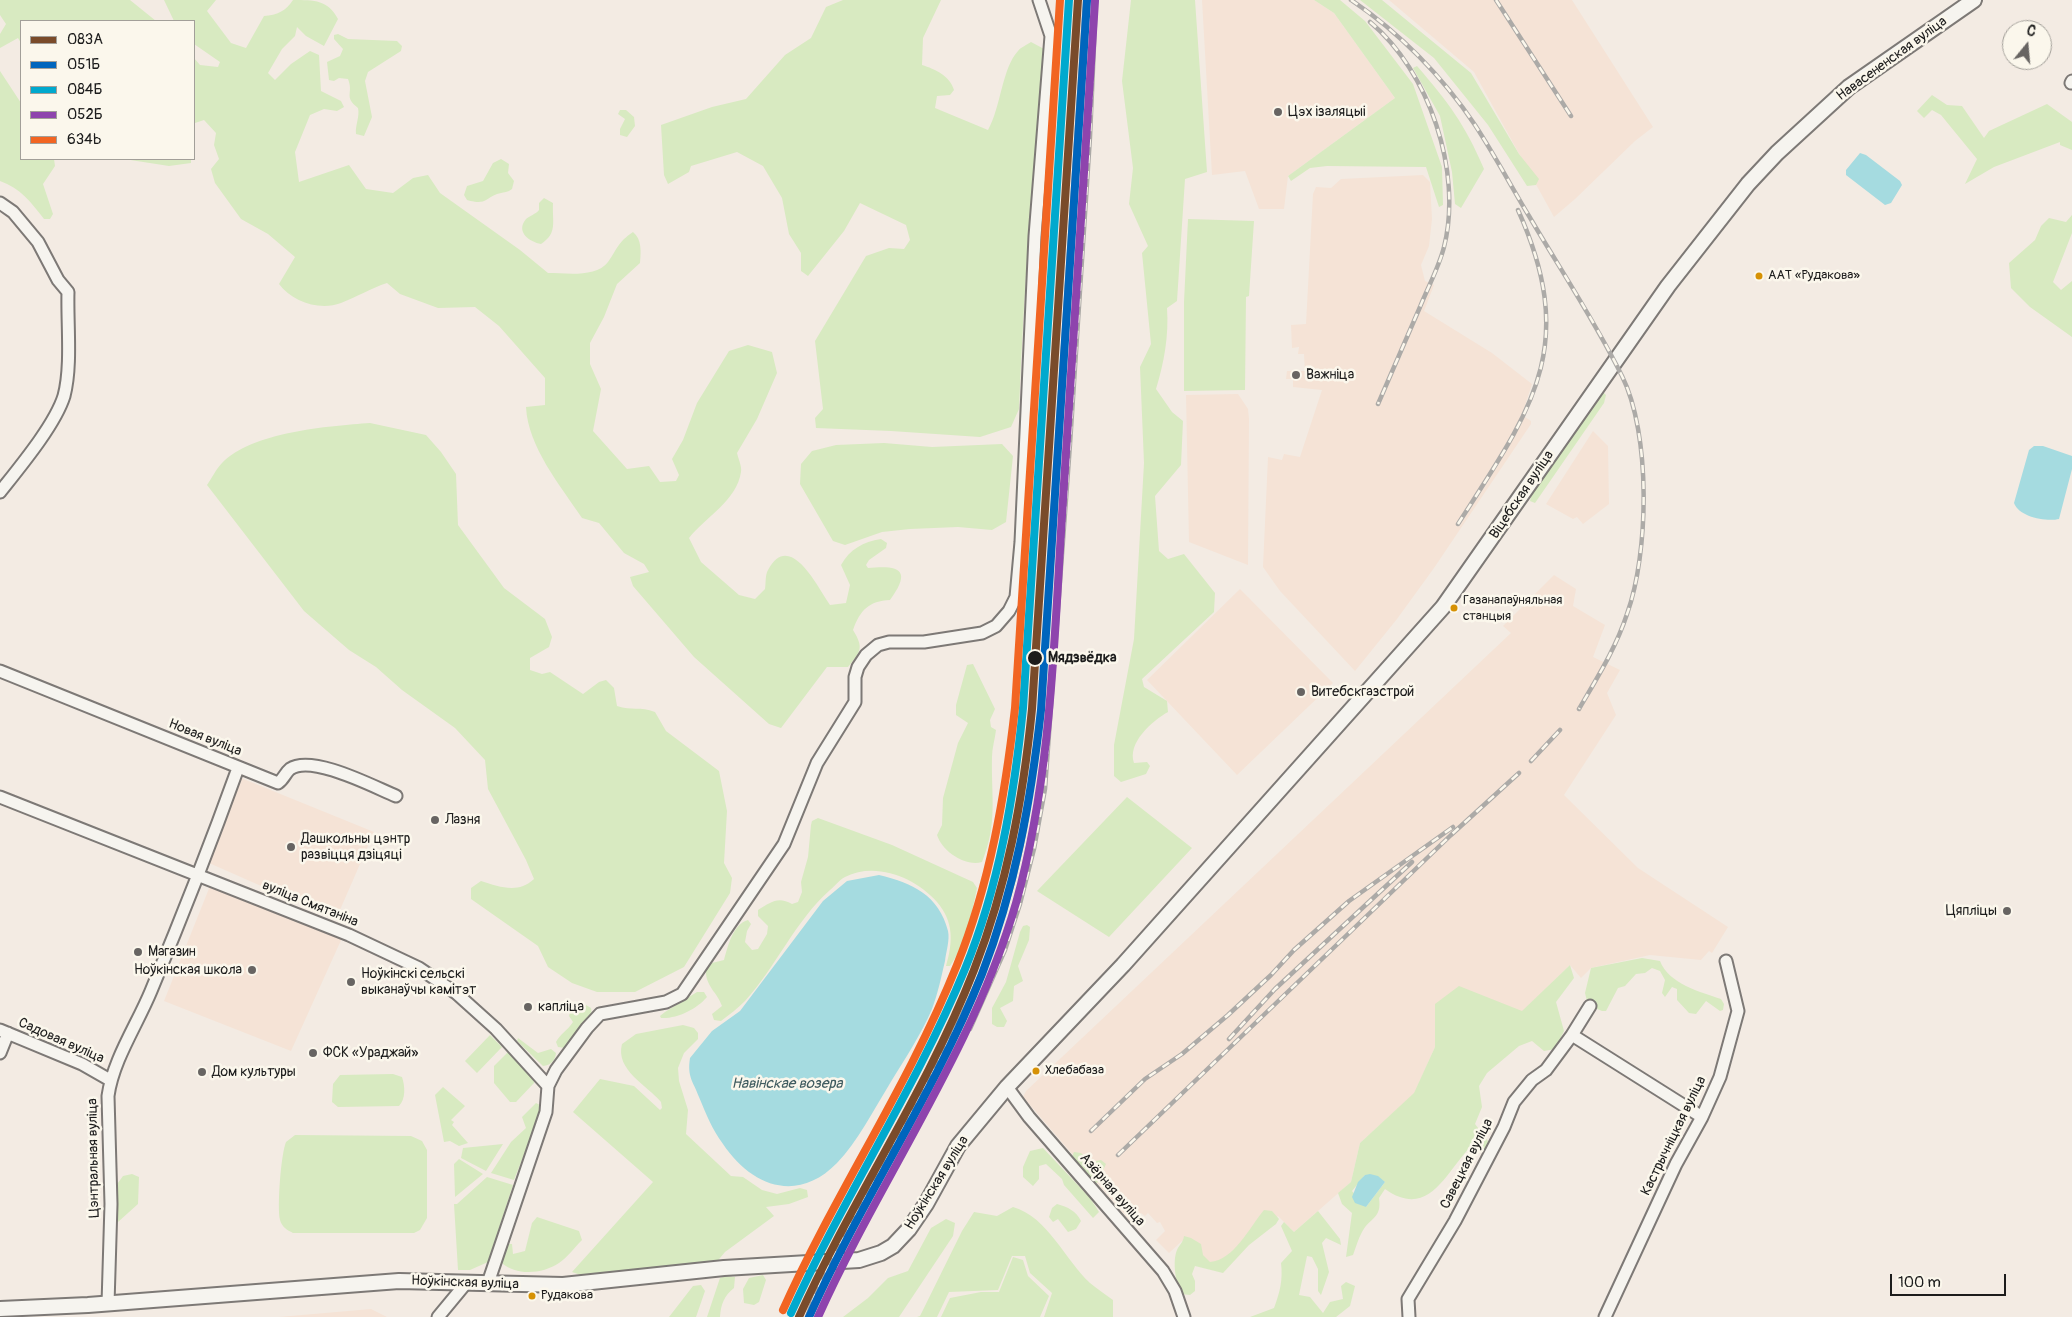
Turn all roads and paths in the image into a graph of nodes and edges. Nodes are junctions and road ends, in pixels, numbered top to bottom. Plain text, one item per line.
1 (1039, 0) edge
2 (1974, 0) edge
3 (0, 203) edge
4 (1668, 286) joint
5 (0, 492) edge
6 (0, 671) edge
7 (238, 768) junction
8 (396, 796) dead end
9 (0, 797) edge
10 (199, 876) junction
11 (1726, 961) dead end
12 (1590, 1006) dead end
13 (4, 1031) edge
14 (1572, 1036) junction
15 (0, 1053) edge
16 (1019, 1076) joint
17 (110, 1080) junction
18 (548, 1086) junction
19 (1007, 1087) junction
20 (1702, 1117) junction
21 (467, 1282) junction
22 (488, 1283) junction
23 (108, 1304) junction
24 (0, 1309) edge
25 (438, 1317) edge
26 (1184, 1317) edge
27 (1409, 1317) edge
28 (1605, 1317) edge

1 - 18 street
2 - 4 main road, Навасененская вуліца
3 - 5 street
4 - 16 main road, Віцебская вуліца
6 - 7 street, Новая вуліца
7 - 8 street, Новая вуліца
7 - 10 street, Цэнтральная вуліца
9 - 10 street, вуліца Смятаніна
10 - 17 street, Цэнтральная вуліца
10 - 18 street, вуліца Смятаніна
11 - 20 street, Кастрычніцкая вуліца
12 - 14 street, Савецкая вуліца
13 - 15 street
13 - 17 street, Садовая вуліца
14 - 20 street
14 - 27 street, Савецкая вуліца
16 - 19 main road, Ноўкінская вуліца
17 - 23 street, Цэнтральная вуліца
18 - 22 street
19 - 22 main road, Ноўкінская вуліца
19 - 26 street, Азёрная вуліца
20 - 28 street, Кастрычніцкая вуліца
21 - 22 main road, Ноўкінская вуліца
21 - 23 main road, Ноўкінская вуліца
21 - 25 street
23 - 24 main road, Ноўкінская вуліца

